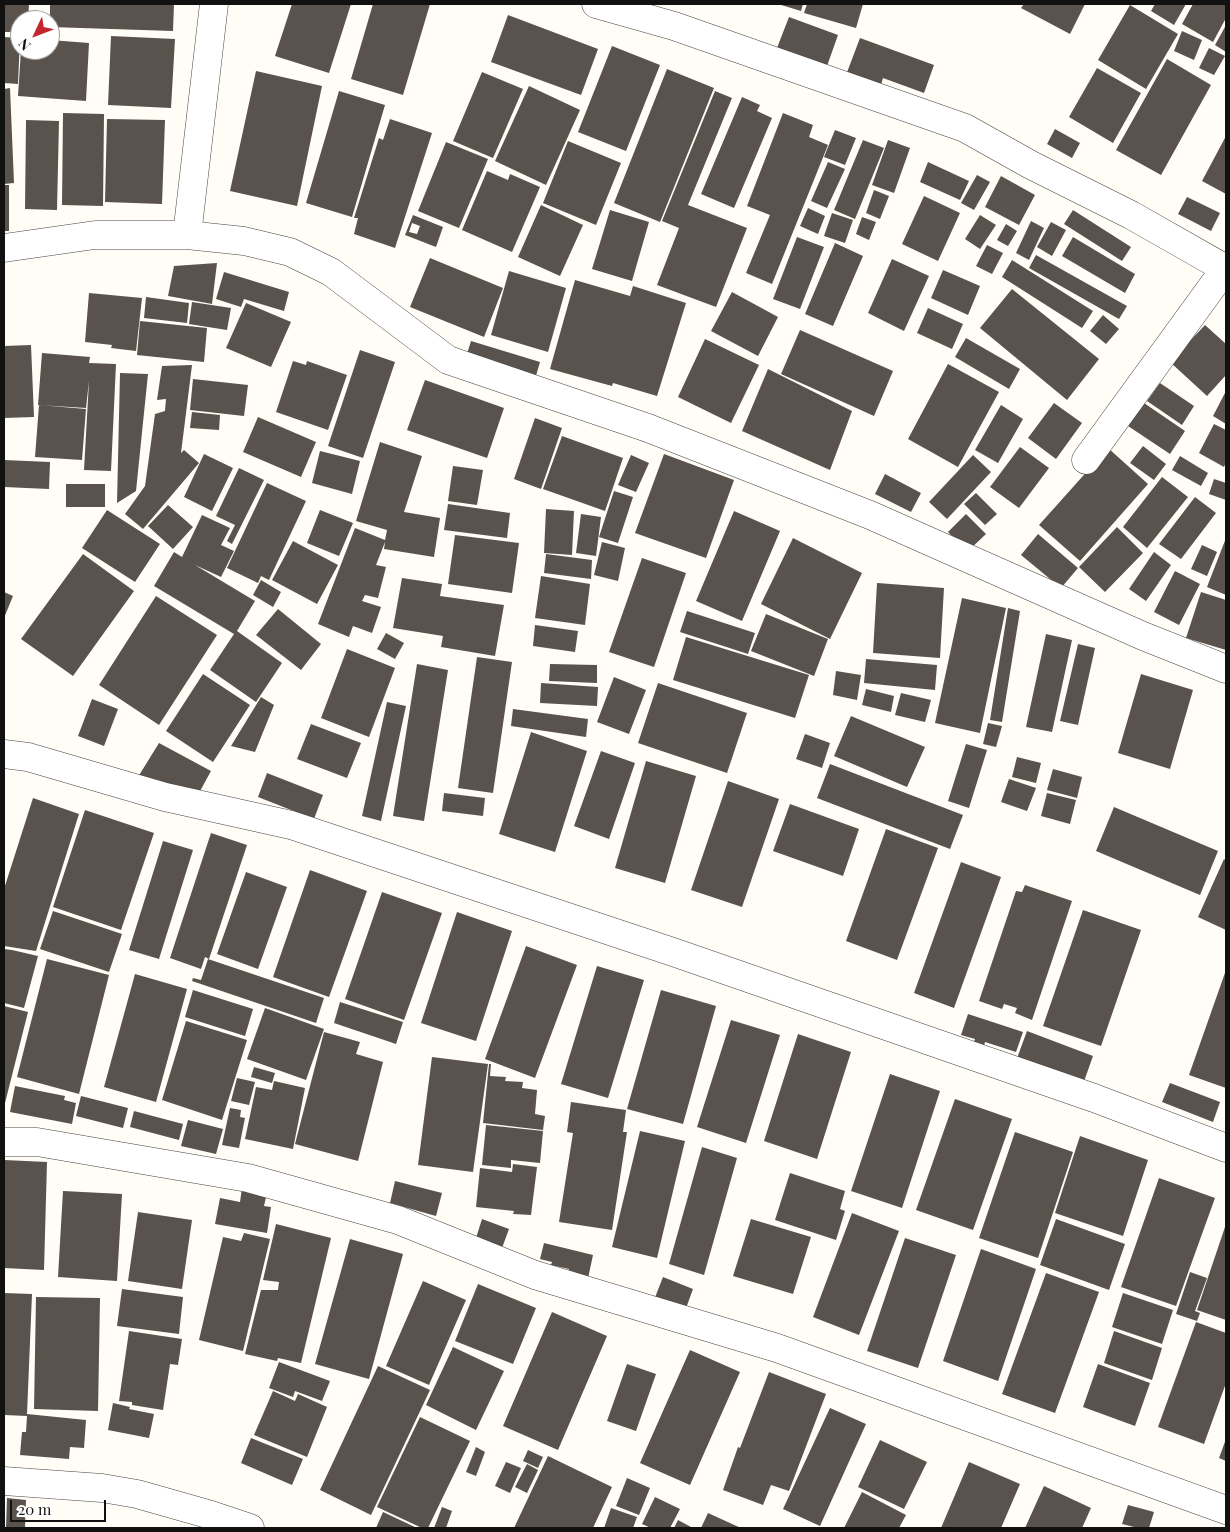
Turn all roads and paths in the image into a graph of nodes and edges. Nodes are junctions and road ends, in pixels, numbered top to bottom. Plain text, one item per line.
1 (214, 4) edge
2 (596, 4) edge
3 (187, 235) junction
4 (4, 248) edge
5 (1226, 269) edge
6 (1086, 460) dead end
7 (1226, 669) edge
8 (4, 754) edge
9 (4, 1142) edge
10 (1226, 1148) edge
11 (4, 1481) edge
12 (1226, 1510) edge
13 (250, 1528) edge

1 - 3 street
2 - 5 street
3 - 4 street
3 - 7 street
5 - 6 street
8 - 10 street
9 - 12 street
11 - 13 street

